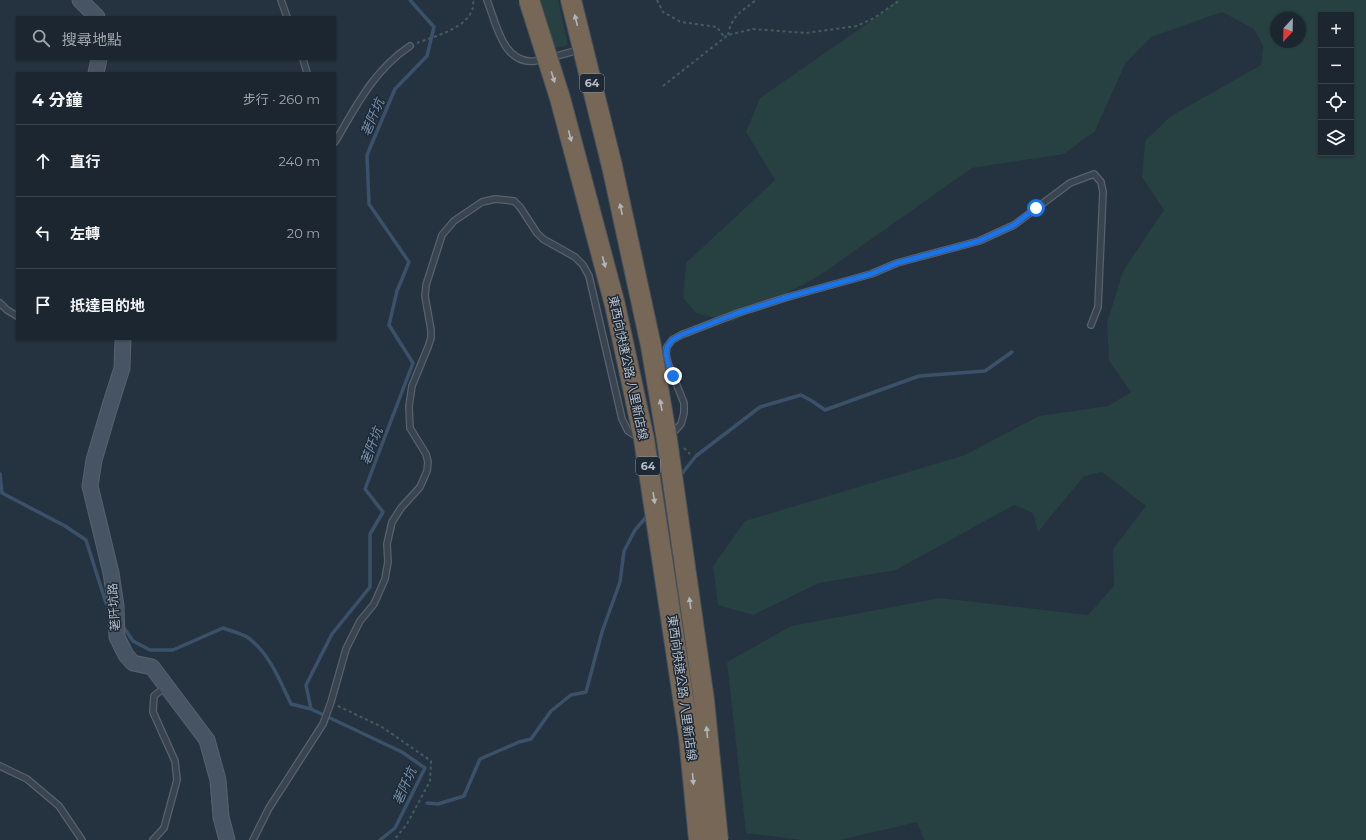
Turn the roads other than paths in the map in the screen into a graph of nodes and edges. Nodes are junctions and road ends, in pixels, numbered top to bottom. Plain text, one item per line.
1 (80, 0) edge
2 (281, 0) edge
3 (487, 0) edge
4 (530, 0) edge
5 (571, 0) edge
6 (96, 16) edge
7 (287, 16) edge
8 (410, 46) road end
9 (583, 49) junction
10 (99, 60) edge
11 (303, 60) edge
12 (96, 72) edge
13 (307, 72) edge
14 (336, 140) edge
15 (0, 303) edge
16 (16, 315) edge
17 (1091, 325) dead end
18 (123, 340) edge
19 (662, 440) dead end
20 (650, 442) dead end
21 (166, 686) junction
22 (0, 766) edge
23 (82, 840) edge
24 (153, 840) edge
25 (227, 840) edge
26 (253, 840) edge
27 (699, 840) edge
28 (718, 840) edge

1 - 6 street
2 - 7 lane
3 - 9 lane
4 -> 27 highway, 東西向快速公路 八里新店線 / 64, bridge
9 -> 5 highway, 東西向快速公路 八里新店線 / 64
8 - 14 lane
28 -> 9 highway, 東西向快速公路 八里新店線 / 64, bridge
10 - 12 street
11 - 13 lane
15 - 16 lane
17 - 19 lane
18 - 21 street, 荖阡坑路
20 - 26 lane
21 - 24 lane
21 - 25 street, 荖阡坑路
22 - 23 lane

